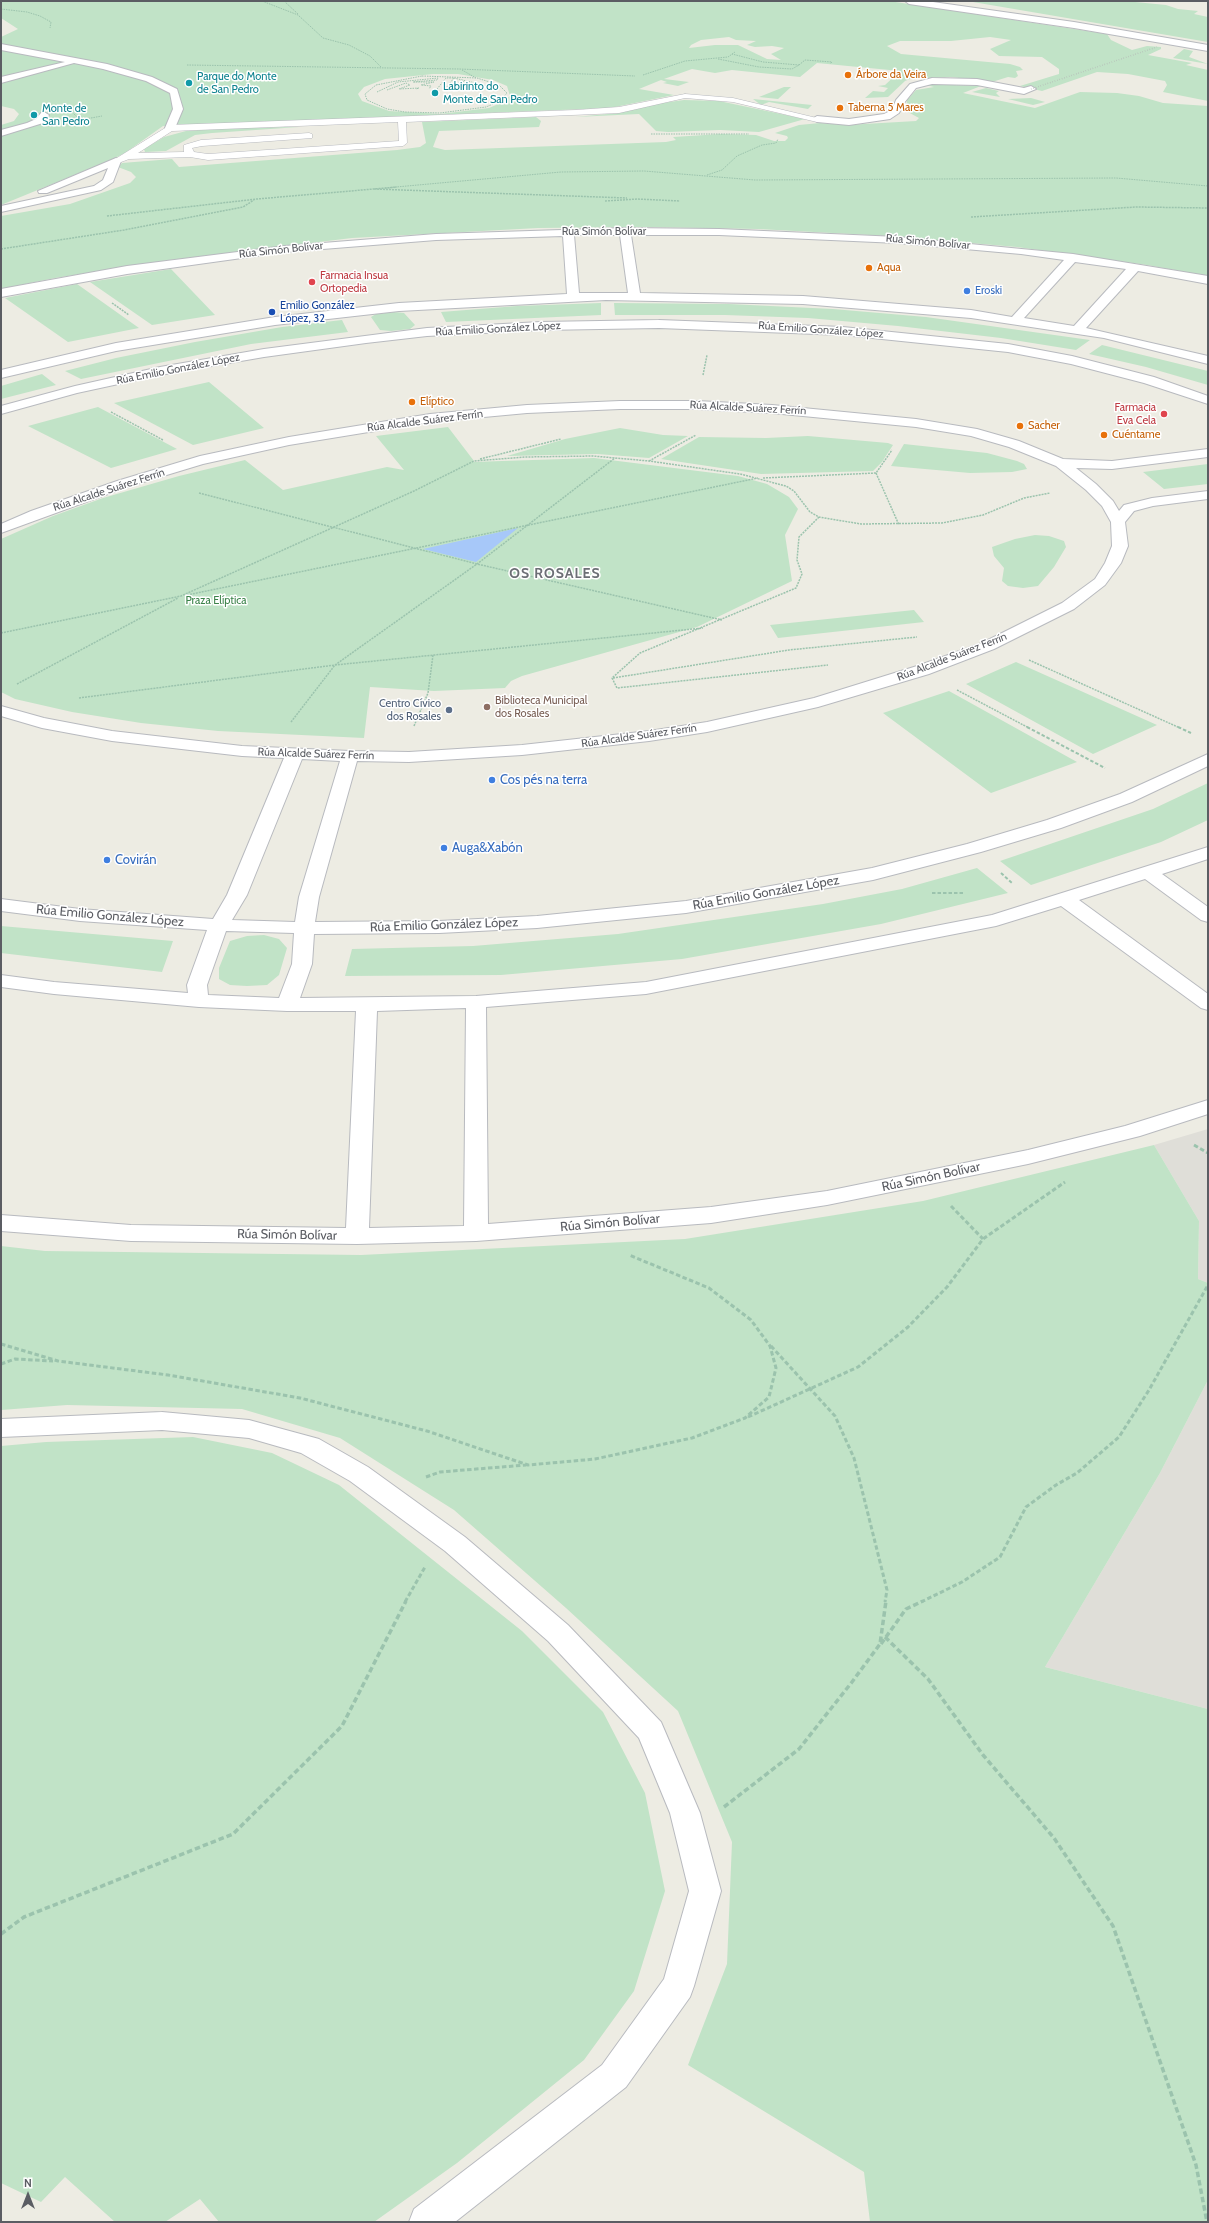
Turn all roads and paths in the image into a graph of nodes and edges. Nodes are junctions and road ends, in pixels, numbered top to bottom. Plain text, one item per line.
1 (262, 1) edge
2 (284, 1) edge
3 (909, 1) edge
4 (1, 9) edge
5 (298, 15) junction
6 (48, 30) dead end
7 (1, 47) edge
8 (1208, 48) edge
9 (735, 52) dead end
10 (732, 54) junction
11 (716, 58) junction
12 (82, 62) junction
13 (830, 64) dead end
14 (182, 65) dead end
15 (799, 65) junction
16 (381, 67) junction
17 (667, 67) dead end
18 (459, 69) junction
19 (638, 76) dead end
20 (454, 78) dead end
21 (477, 78) dead end
22 (1, 80) edge
23 (475, 88) dead end
24 (494, 89) dead end
25 (1031, 89) dead end
26 (487, 90) dead end
27 (67, 111) dead end
28 (44, 115) dead end
29 (102, 116) dead end
30 (817, 119) joint
31 (402, 120) junction
32 (170, 128) junction
33 (1, 133) edge
34 (651, 134) dead end
35 (749, 134) dead end
36 (317, 135) dead end
37 (778, 138) dead end
38 (190, 154) junction
39 (128, 156) junction
40 (116, 161) junction
41 (707, 175) junction
42 (1208, 186) edge
43 (362, 189) junction
44 (257, 199) junction
45 (637, 199) dead end
46 (1208, 208) edge
47 (1, 209) edge
48 (107, 216) dead end
49 (971, 217) dead end
50 (625, 231) junction
51 (568, 232) junction
52 (1, 250) edge
53 (1073, 258) junction
54 (1136, 266) junction
55 (1208, 280) edge
56 (1, 293) edge
57 (635, 296) junction
58 (573, 297) junction
59 (106, 299) dead end
60 (399, 307) junction
61 (360, 310) junction
62 (130, 316) dead end
63 (1016, 320) junction
64 (1078, 329) junction
65 (427, 332) junction
66 (381, 337) junction
67 (708, 352) dead end
68 (1208, 360) edge
69 (1, 374) edge
70 (703, 375) dead end
71 (1208, 400) edge
72 (107, 409) dead end
73 (1, 410) edge
74 (696, 435) dead end
75 (170, 443) dead end
76 (893, 450) dead end
77 (1208, 453) edge
78 (615, 458) junction
79 (649, 461) junction
80 (1061, 463) junction
81 (876, 473) junction
82 (1108, 474) junction
83 (760, 478) junction
84 (192, 491) dead end
85 (1053, 493) dead end
86 (1208, 495) edge
87 (1152, 502) junction
88 (819, 517) junction
89 (1118, 522) junction
90 (527, 524) junction
91 (899, 525) junction
92 (331, 528) junction
93 (1, 529) edge
94 (416, 549) junction
95 (477, 564) junction
96 (181, 596) junction
97 (723, 620) junction
98 (703, 628) junction
99 (1, 633) edge
100 (920, 637) dead end
101 (433, 655) junction
102 (1023, 657) dead end
103 (834, 664) dead end
104 (335, 665) junction
105 (612, 678) junction
106 (13, 687) dead end
107 (954, 689) dead end
108 (78, 698) dead end
109 (1, 711) edge
110 (289, 724) dead end
111 (411, 733) dead end
112 (1191, 733) dead end
113 (295, 754) junction
114 (350, 756) junction
115 (1208, 759) edge
116 (1105, 768) dead end
117 (1208, 853) edge
118 (1000, 871) dead end
119 (1149, 873) junction
120 (1016, 886) dead end
121 (926, 893) dead end
122 (972, 893) dead end
123 (1065, 899) junction
124 (1, 905) edge
125 (1208, 916) edge
126 (219, 925) junction
127 (304, 928) junction
128 (1, 981) edge
129 (199, 1001) junction
130 (476, 1002) junction
131 (287, 1004) junction
132 (1208, 1004) edge
133 (367, 1005) junction
134 (1208, 1107) edge
135 (923, 1179) junction
136 (1067, 1181) dead end
137 (1, 1223) edge
138 (476, 1233) junction
139 (357, 1236) junction
140 (983, 1239) junction
141 (626, 1254) dead end
142 (1208, 1285) edge
143 (1, 1344) edge
144 (770, 1346) junction
145 (58, 1361) junction
146 (1, 1364) edge
147 (811, 1388) junction
148 (746, 1418) junction
149 (1, 1428) edge
150 (528, 1465) junction
151 (393, 1498) junction
152 (455, 1544) junction
153 (885, 1637) junction
154 (880, 1644) junction
155 (690, 1830) junction
156 (1, 1934) edge
157 (427, 2222) edge
158 (1208, 2222) edge

1 - 5 path
2 - 5 path
3 - 8 street
4 - 6 path
5 - 16 path
7 - 12 street
9 - 10 path
10 - 11 path
10 - 15 path
11 - 15 path
11 - 17 path
12 - 22 street
12 - 32 street
13 - 15 path
14 - 16 path
16 - 18 path
18 - 19 path
18 - 21 path
20 - 24 path
23 - 26 path
25 - 30 street
27 - 29 path
28 - 33 street
30 - 31 lane
31 - 32 lane
31 - 38 lane
32 - 39 lane
34 - 35 path
36 - 38 lane
37 - 41 path
38 - 39 lane
39 - 40 lane
40 - 47 street
40 - 47 street
41 - 42 path
41 - 43 path
43 - 44 path
43 - 45 path
44 - 48 path
44 - 52 path
46 - 49 path
50 - 51 street, Rúa Simón Bolívar
50 - 53 street, Rúa Simón Bolívar
50 - 57 street
51 - 56 street, Rúa Simón Bolívar
51 - 58 street
53 - 54 street, Rúa Simón Bolívar
53 - 63 street
54 - 55 street, Rúa Simón Bolívar
54 - 64 street
57 - 58 street, Rúa Emilio González López
57 - 63 street, Rúa Emilio González López
58 - 60 street, Rúa Emilio González López
59 - 62 path
60 - 61 street, Rúa Emilio González López
60 - 65 street, Rúa Emilio González López
61 - 66 street
61 - 69 street, Rúa Emilio González López
63 - 64 street, Rúa Emilio González López
64 - 68 street, Rúa Emilio González López
65 - 66 street, Rúa Emilio González López
65 - 71 street, Rúa Emilio González López
66 - 73 street, Rúa Emilio González López
67 - 70 path
72 - 75 path
74 - 79 path
76 - 81 path
77 - 82 street
78 - 79 path
78 - 90 path
78 - 92 path
79 - 83 path
80 - 82 street
80 - 89 street, Rúa Alcalde Suárez Ferrín
80 - 93 street, Rúa Alcalde Suárez Ferrín
81 - 83 path
81 - 91 path
82 - 87 street
83 - 88 path
83 - 90 path
84 - 92 path
85 - 91 path
86 - 87 street
87 - 89 street
88 - 91 path
88 - 97 path
89 - 114 street, Rúa Alcalde Suárez Ferrín
90 - 94 path
90 - 95 path
92 - 94 path
92 - 96 path
94 - 95 path
94 - 96 path
95 - 97 path
95 - 104 path
96 - 99 path
96 - 106 path
97 - 98 path
98 - 101 path
98 - 105 path
100 - 105 path
101 - 104 path
101 - 111 path
102 - 112 path
103 - 105 path
104 - 108 path
104 - 110 path
107 - 116 path
109 - 113 street, Rúa Alcalde Suárez Ferrín
113 - 114 street, Rúa Alcalde Suárez Ferrín
113 - 126 street
114 - 127 street
115 - 127 street, Rúa Emilio González López
117 - 119 street
118 - 120 path
119 - 123 street
119 - 125 street
121 - 122 path
123 - 130 street
123 - 132 street
124 - 126 street, Rúa Emilio González López
126 - 127 street, Rúa Emilio González López
126 - 129 street
127 - 131 street
128 - 129 street
129 - 131 street
130 - 133 street
130 - 138 street
131 - 133 street
133 - 139 street
134 - 135 street, Rúa Simón Bolívar
135 - 138 street, Rúa Simón Bolívar
135 - 140 path
136 - 140 path
137 - 139 street, Rúa Simón Bolívar
138 - 139 street, Rúa Simón Bolívar
140 - 147 path
141 - 144 path
142 - 153 path
143 - 145 path
144 - 147 path
144 - 148 path
145 - 146 path
145 - 150 path
147 - 148 path
147 - 154 path
148 - 150 path
149 - 151 street
150 - 151 path
151 - 152 street
152 - 155 street
152 - 156 path
153 - 154 path
153 - 158 path
154 - 155 path
155 - 157 street

